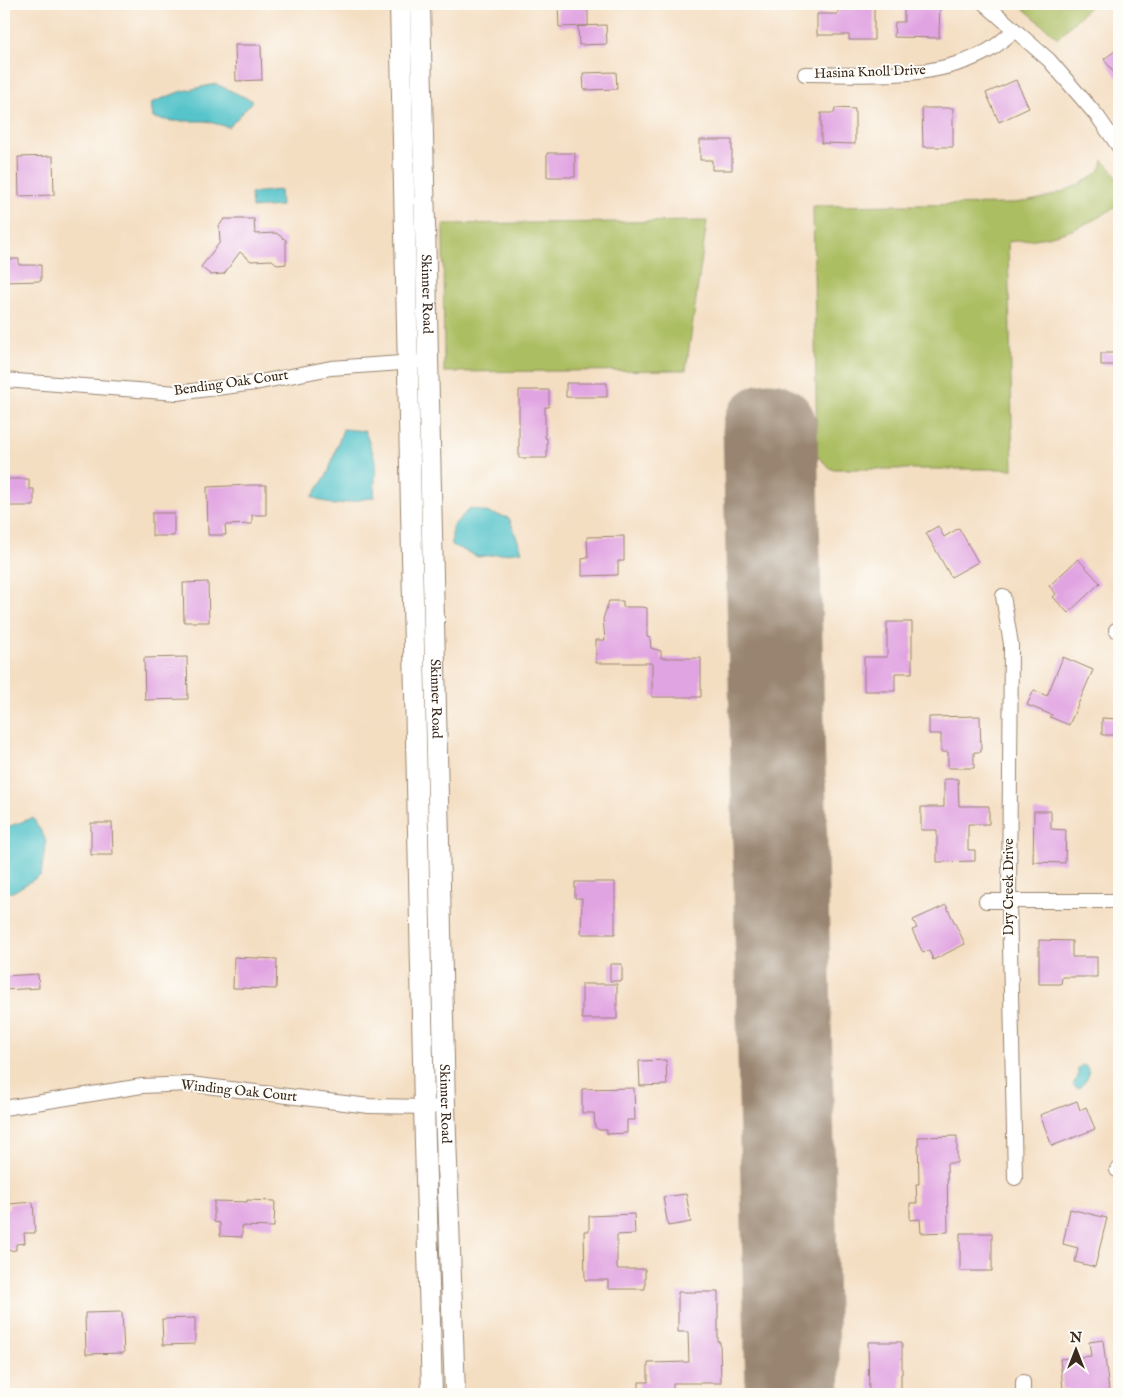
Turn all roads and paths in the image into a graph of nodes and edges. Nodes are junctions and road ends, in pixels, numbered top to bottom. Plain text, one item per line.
1 (400, 4) edge
2 (420, 4) edge
3 (985, 4) edge
4 (1015, 30) junction
5 (805, 74) dead end
6 (1119, 147) edge
7 (408, 362) junction
8 (428, 362) junction
9 (4, 380) edge
10 (1003, 596) dead end
11 (986, 901) dead end
12 (1009, 901) junction
13 (1119, 901) edge
14 (446, 1106) junction
15 (424, 1107) junction
16 (4, 1108) edge
17 (1015, 1178) dead end
18 (432, 1394) edge
19 (455, 1394) edge

1 - 7 street, Skinner Road
2 - 8 street, Skinner Road
3 - 4 street
4 - 5 street, Hasina Knoll Drive
4 - 6 street
7 - 8 street, Bending Oak Court
7 - 9 street, Bending Oak Court
7 - 15 street, Skinner Road
8 - 14 street, Skinner Road
10 - 12 street, Dry Creek Drive
11 - 12 street
12 - 13 street
12 - 17 street, Dry Creek Drive
14 - 15 street, Winding Oak Court
14 - 19 street, Skinner Road
15 - 16 street, Winding Oak Court
15 - 18 street, Skinner Road

